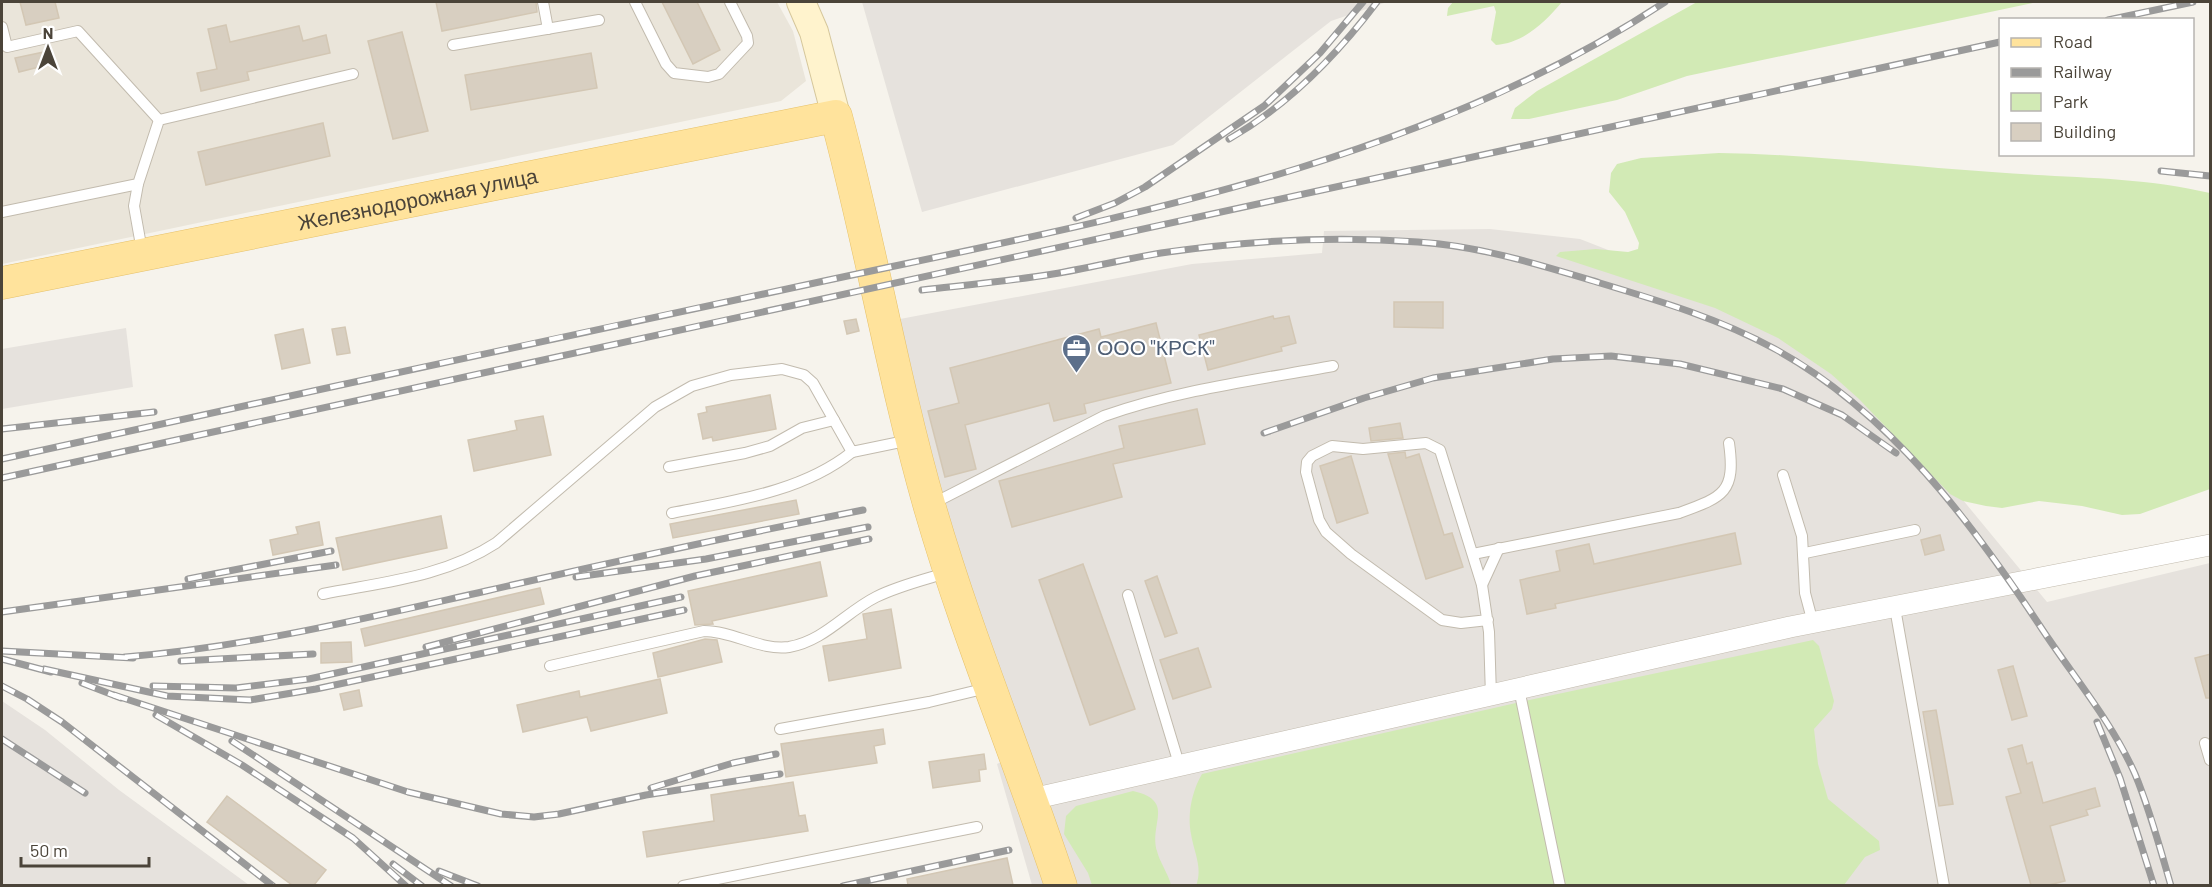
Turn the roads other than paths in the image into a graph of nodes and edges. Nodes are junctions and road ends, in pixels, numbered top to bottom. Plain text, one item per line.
1 (543, 2) edge
2 (634, 2) edge
3 (730, 2) edge
4 (801, 2) edge
5 (599, 20) dead end
6 (2, 27) edge
7 (548, 29) junction
8 (453, 45) dead end
9 (352, 74) dead end
10 (836, 116) junction
11 (159, 120) junction
12 (138, 184) junction
13 (2, 212) edge
14 (142, 255) junction
15 (2, 283) edge
16 (1333, 366) dead end
17 (834, 420) junction
18 (912, 440) junction
19 (1729, 443) dead end
20 (852, 452) junction
21 (669, 467) dead end
22 (1783, 475) dead end
23 (929, 506) junction
24 (672, 513) dead end
25 (1915, 530) dead end
26 (2211, 545) edge
27 (1499, 548) junction
28 (1805, 553) junction
29 (1473, 554) junction
30 (949, 572) junction
31 (1482, 585) junction
32 (323, 594) dead end
33 (1128, 595) dead end
34 (1895, 608) junction
35 (1488, 620) junction
36 (1813, 623) junction
37 (550, 666) dead end
38 (991, 687) junction
39 (1519, 689) junction
40 (1491, 696) junction
41 (780, 729) dead end
42 (2205, 743) dead end
43 (2211, 760) edge
44 (1179, 764) junction
45 (1032, 798) junction
46 (977, 828) dead end
47 (683, 885) edge
48 (1061, 885) edge
49 (1560, 885) edge
50 (1944, 885) edge

1 - 7 lane
2 - 3 lane
4 - 10 main road
5 - 7 lane
6 - 11 lane
7 - 8 lane
9 - 11 lane
10 - 14 main road, Железнодорожная улица
10 - 18 main road
11 - 12 lane
12 - 13 lane
12 - 14 lane
14 - 15 main road, Железнодорожная улица
16 - 23 lane
17 - 20 lane
17 - 21 lane
17 - 32 lane
18 - 20 lane
18 - 23 main road
19 - 27 lane
20 - 24 lane
22 - 28 lane
23 - 30 main road
25 - 28 lane
26 - 34 street
27 - 29 lane
27 - 31 lane
28 - 36 lane
29 - 31 lane
29 - 35 lane
30 - 37 lane
30 - 38 main road
31 - 35 lane
33 - 44 lane
34 - 36 street
34 - 50 lane
35 - 40 lane
36 - 39 street
38 - 41 lane
38 - 45 main road
39 - 40 street
39 - 49 lane
40 - 44 street
42 - 43 lane
44 - 45 street
45 - 48 main road
46 - 47 lane

